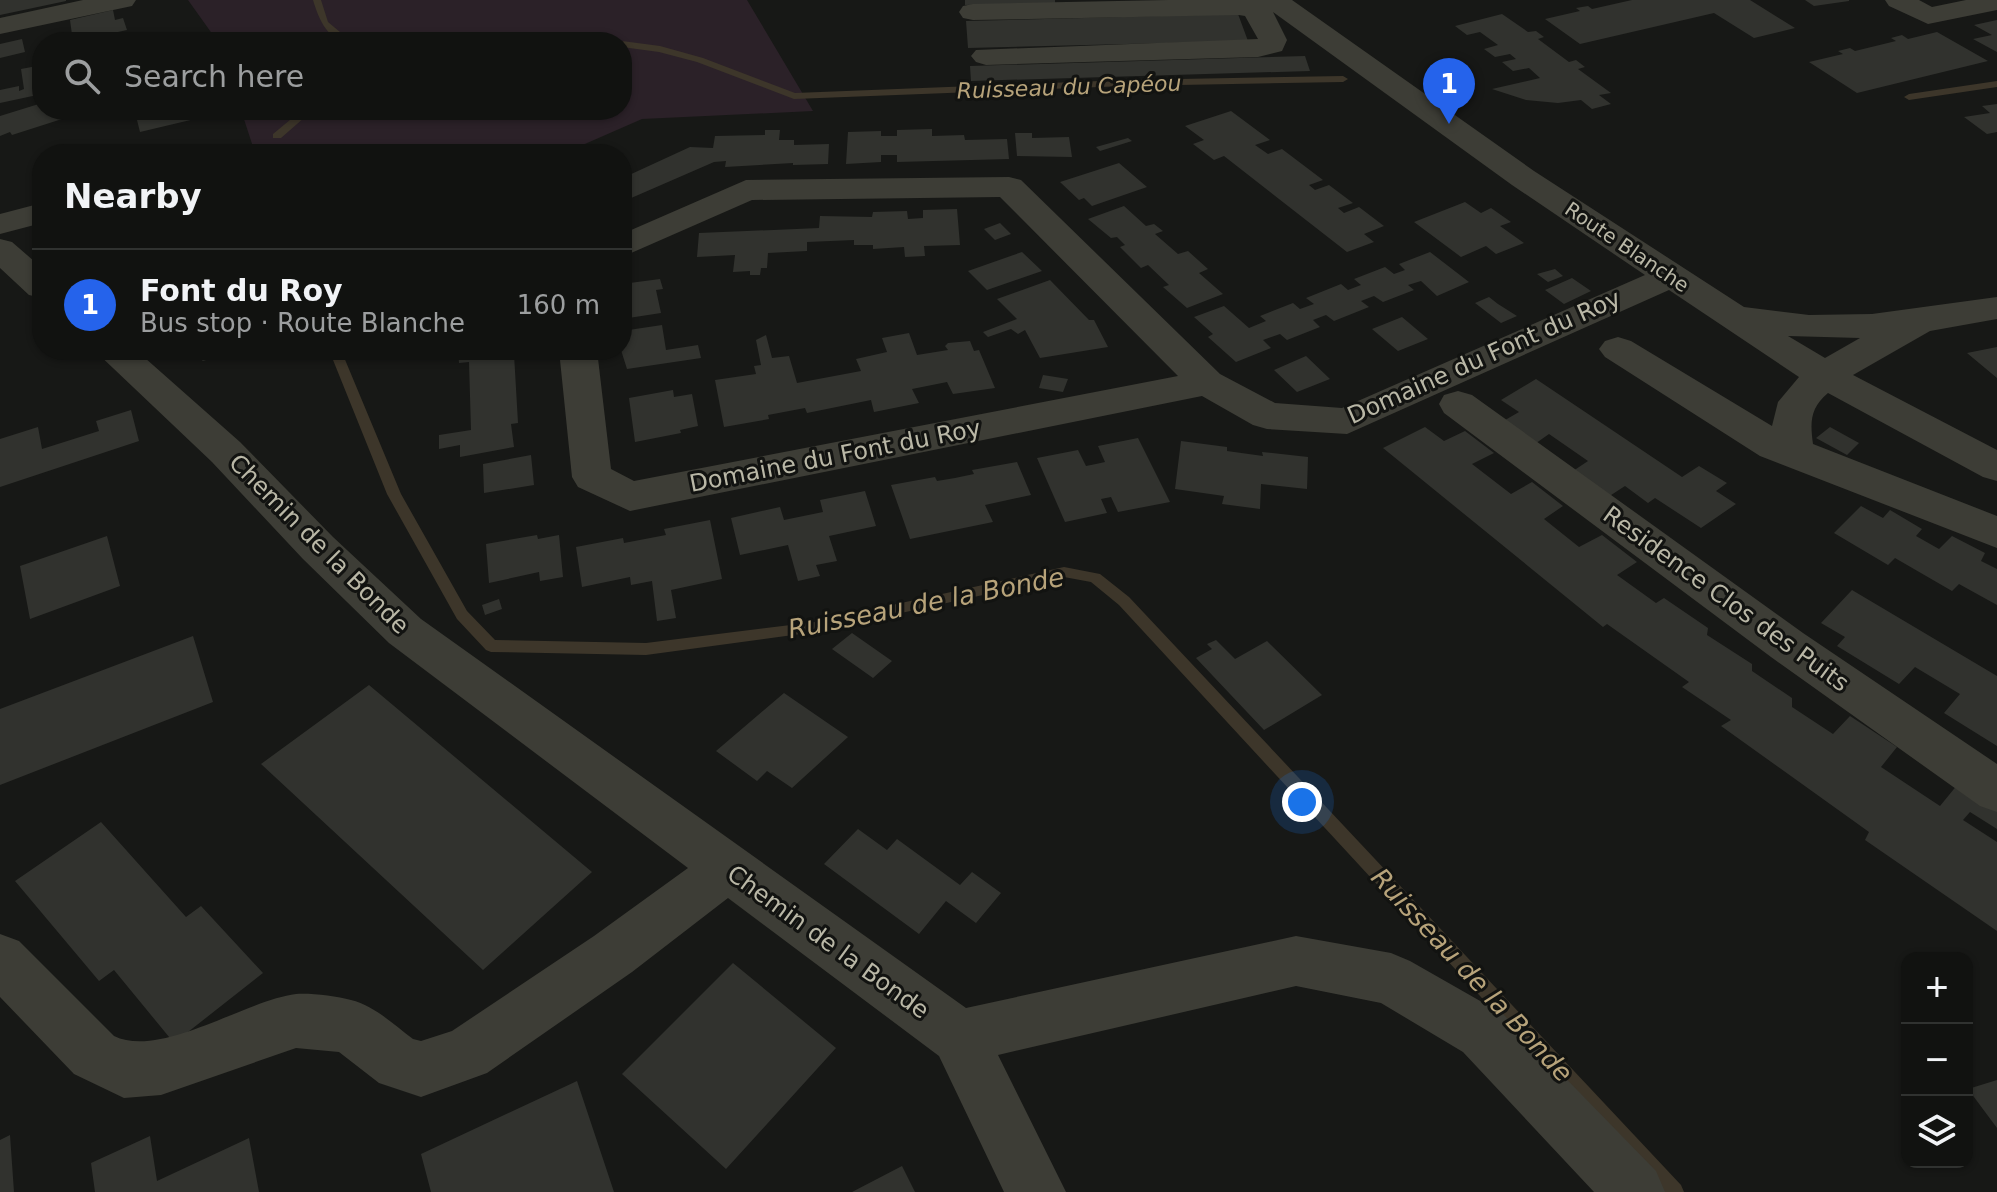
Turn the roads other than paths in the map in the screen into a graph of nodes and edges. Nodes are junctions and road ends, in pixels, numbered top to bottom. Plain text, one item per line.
1 (122, 0) edge
2 (1899, 0) edge
3 (1997, 2) edge
4 (1205, 4) edge
5 (1284, 5) edge
6 (973, 12) dead end
7 (0, 26) edge
8 (986, 56) dead end
9 (32, 216) edge
10 (0, 224) edge
11 (632, 242) edge
12 (0, 249) edge
13 (1671, 277) junction
14 (32, 278) edge
15 (1997, 308) edge
16 (1730, 315) junction
17 (1916, 324) junction
18 (1618, 349) dead end
19 (124, 360) edge
20 (579, 360) edge
21 (1827, 377) junction
22 (1207, 383) junction
23 (1458, 404) dead end
24 (1794, 452) junction
25 (1997, 467) edge
26 (1997, 533) edge
27 (1997, 791) edge
28 (728, 868) junction
29 (0, 959) edge
30 (959, 1037) junction
31 (1036, 1192) edge
32 (1635, 1192) edge

1 - 7 street
2 - 3 street
4 - 5 street
4 - 6 street
5 - 8 street
5 - 13 street, Route Blanche
9 - 10 street
11 - 22 street, Domaine du Font du Roy
12 - 14 street
13 - 16 street, Route Blanche
13 - 22 street, Domaine du Font du Roy
15 - 17 street
16 - 17 street
16 - 21 street, Route Blanche
17 - 21 street
18 - 24 street
19 - 28 street, Chemin de la Bonde
20 - 22 street, Domaine du Font du Roy
21 - 24 street
21 - 25 street, Route Blanche
23 - 27 street, Residence Clos des Puits
24 - 26 street
28 - 29 street
28 - 30 street, Chemin de la Bonde
30 - 31 street
30 - 32 street

